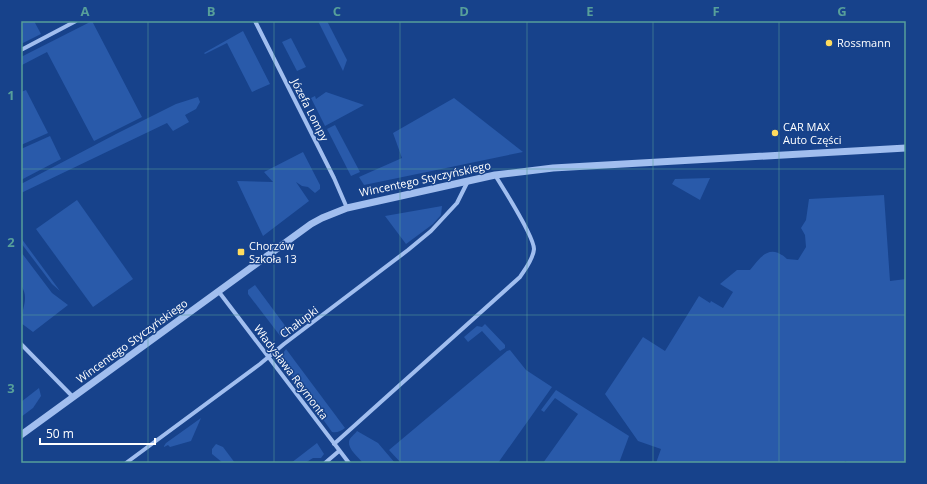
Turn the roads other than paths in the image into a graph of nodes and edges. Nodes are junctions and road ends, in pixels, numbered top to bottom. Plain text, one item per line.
1 (76, 21) edge
2 (255, 21) edge
3 (21, 50) edge
4 (906, 148) edge
5 (495, 175) junction
6 (468, 180) junction
7 (347, 208) junction
8 (219, 292) junction
9 (21, 344) edge
10 (268, 357) junction
11 (73, 397) junction
12 (21, 435) edge
13 (334, 444) junction
14 (339, 451) junction
15 (126, 463) edge
16 (325, 463) edge
17 (349, 463) edge

1 - 3 street
2 - 7 street, Józefa Lompy
4 - 5 street, Wincentego Styczyńskiego
5 - 6 street, Wincentego Styczyńskiego
5 - 13 street
6 - 7 street, Wincentego Styczyńskiego
6 - 10 street, Chałupki
7 - 8 street, Wincentego Styczyńskiego
8 - 10 street, Władysława Reymonta
8 - 11 street, Wincentego Styczyńskiego
9 - 11 street
10 - 13 street, Władysława Reymonta
10 - 15 street, Chałupki
11 - 12 street, Wincentego Styczyńskiego
13 - 14 street, Władysława Reymonta
14 - 16 street
14 - 17 street, Władysława Reymonta

